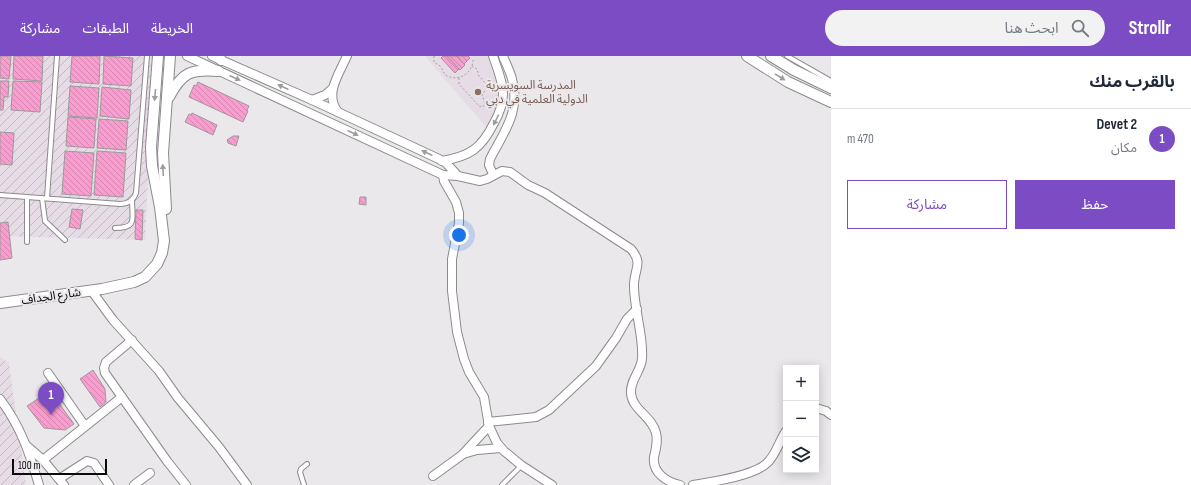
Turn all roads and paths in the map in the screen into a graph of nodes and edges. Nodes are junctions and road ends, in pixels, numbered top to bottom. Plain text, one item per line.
1 (57, 56) edge
2 (147, 56) edge
3 (158, 56) edge
4 (170, 56) edge
5 (187, 56) edge
6 (347, 56) edge
7 (434, 56) edge
8 (492, 56) edge
9 (503, 56) edge
10 (747, 56) edge
11 (771, 56) edge
12 (787, 56) edge
13 (217, 57) edge
14 (473, 60) dead end
15 (472, 66) junction
16 (218, 70) junction
17 (459, 78) junction
18 (831, 81) edge
19 (831, 88) edge
20 (332, 91) junction
21 (167, 100) junction
22 (315, 102) junction
23 (831, 102) edge
24 (305, 111) junction
25 (338, 112) junction
26 (442, 161) junction
27 (493, 174) junction
28 (443, 175) junction
29 (458, 176) junction
30 (0, 195) edge
31 (27, 197) junction
32 (45, 198) junction
33 (132, 200) junction
34 (115, 228) dead end
35 (65, 240) dead end
36 (27, 242) dead end
37 (102, 289) junction
38 (91, 290) junction
39 (0, 303) edge
40 (637, 309) junction
41 (132, 340) junction
42 (48, 373) dead end
43 (122, 397) junction
44 (0, 399) edge
45 (819, 409) edge
46 (831, 415) edge
47 (489, 424) junction
48 (85, 426) junction
49 (783, 437) edge
50 (27, 446) junction
51 (500, 448) junction
52 (462, 455) junction
53 (43, 460) junction
54 (307, 464) dead end
55 (522, 465) junction
56 (150, 473) dead end
57 (433, 476) dead end
58 (62, 482) edge
59 (39, 485) edge
60 (109, 485) edge
61 (134, 485) edge
62 (186, 485) edge
63 (246, 485) edge
64 (304, 485) edge
65 (502, 485) edge
66 (552, 485) edge
67 (680, 485) edge
68 (693, 485) edge

1 - 32 lane
2 - 33 lane
3 -> 37 street
4 - 21 street
5 - 16 street
6 - 20 street
7 - 17 path
8 -> 26 street
9 - 27 street
10 -> 23 street
11 - 19 street
12 - 18 lane
22 -> 13 street
14 - 15 path
15 - 17 path
15 - 17 path
16 - 21 street
16 -> 24 street
20 - 22 street
20 - 25 street
37 -> 21 street
22 - 24 street
22 - 25 street
24 -> 28 street
26 -> 25 street
26 - 29 street
27 - 29 street
27 - 40 street
28 - 29 street
28 - 47 street
30 - 31 lane
31 - 32 lane
31 - 36 lane
32 - 33 lane
32 - 35 lane
33 - 34 lane
37 - 38 street, شارع الجداف
38 - 39 street, شارع الجداف
38 - 41 street
40 - 47 street
40 - 67 street
41 - 43 street
41 - 63 street
42 - 48 street
43 - 48 street
43 - 62 street
44 - 50 street
45 - 46 street
47 - 51 street
47 - 52 street
48 - 53 street
49 - 68 street
50 - 53 street
50 - 59 street
51 - 52 street
51 - 55 street
52 - 57 street
53 - 58 street
54 - 64 lane
55 - 65 lane
55 - 66 street
56 - 61 street
58 - 60 street

